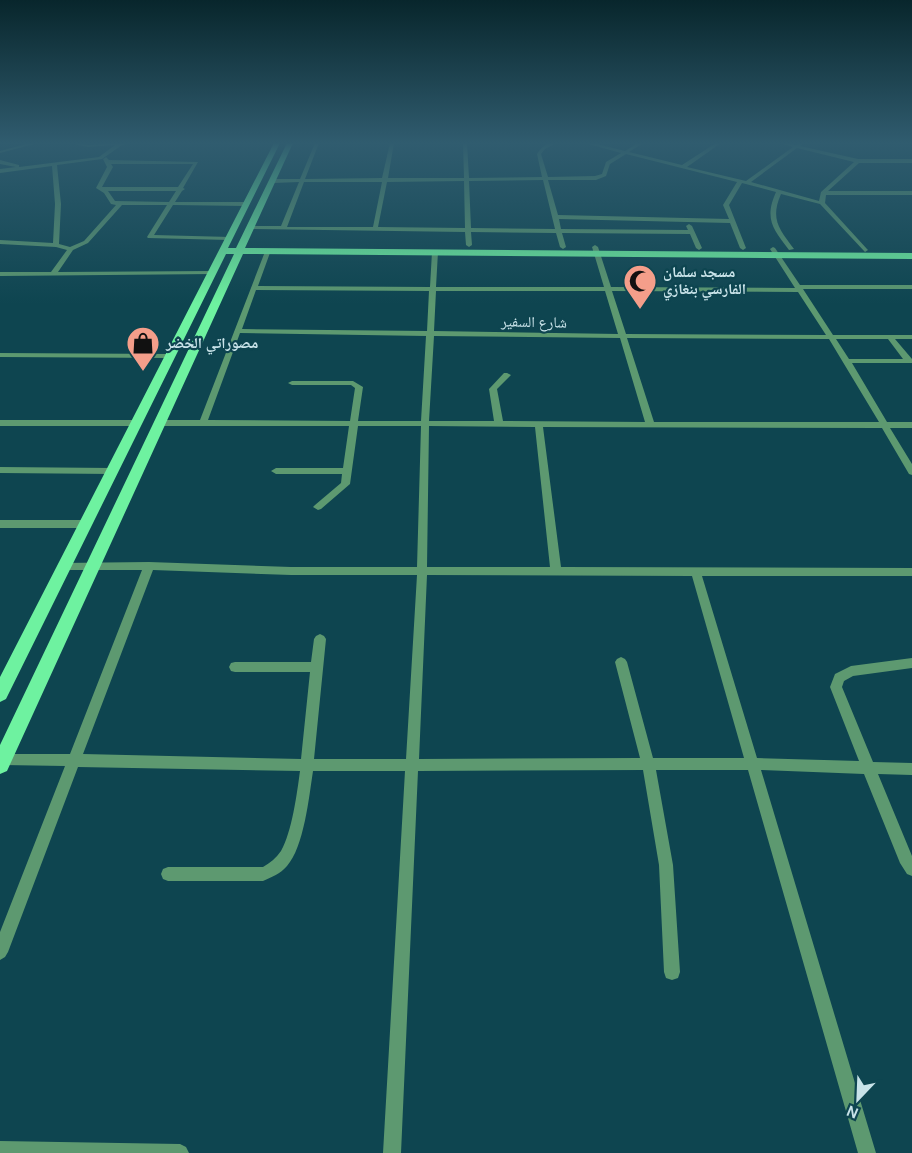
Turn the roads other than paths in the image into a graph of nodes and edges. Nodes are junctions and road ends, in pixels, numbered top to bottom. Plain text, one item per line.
1 (57, 197) edge
2 (108, 197) edge
3 (177, 197) edge
4 (250, 197) edge
5 (266, 197) edge
6 (296, 197) edge
7 (381, 197) edge
8 (469, 197) edge
9 (550, 197) edge
10 (732, 197) edge
11 (777, 197) edge
12 (798, 197) edge
13 (823, 197) edge
14 (822, 203) junction
15 (120, 204) junction
16 (172, 204) junction
17 (246, 204) junction
18 (555, 217) junction
19 (685, 218) junction
20 (732, 221) junction
21 (283, 229) junction
22 (375, 230) junction
23 (470, 230) junction
24 (558, 231) junction
25 (692, 232) junction
26 (246, 240) junction
27 (0, 242) edge
28 (227, 244) junction
29 (56, 245) junction
30 (469, 245) junction
31 (563, 247) junction
32 (266, 248) junction
33 (372, 248) junction
34 (699, 248) junction
35 (743, 248) junction
36 (71, 249) junction
37 (791, 249) junction
38 (596, 250) junction
39 (865, 250) junction
40 (912, 250) edge
41 (667, 251) junction
42 (435, 252) junction
43 (775, 252) junction
44 (912, 256) edge
45 (236, 263) junction
46 (212, 273) junction
47 (0, 274) edge
48 (53, 274) junction
49 (912, 287) edge
50 (253, 288) junction
51 (434, 288) junction
52 (607, 288) junction
53 (799, 289) junction
54 (238, 331) junction
55 (432, 334) junction
56 (621, 336) junction
57 (830, 336) junction
58 (889, 336) junction
59 (912, 337) edge
60 (0, 355) edge
61 (171, 356) junction
62 (847, 361) junction
63 (910, 361) edge
64 (507, 375) dead end
65 (292, 383) dead end
66 (0, 423) edge
67 (137, 423) junction
68 (161, 423) junction
69 (203, 423) junction
70 (425, 423) junction
71 (354, 424) junction
72 (650, 424) junction
73 (499, 425) junction
74 (538, 425) junction
75 (882, 425) junction
76 (912, 425) edge
77 (0, 470) edge
78 (113, 471) junction
79 (276, 471) dead end
80 (348, 471) junction
81 (912, 472) edge
82 (318, 507) dead end
83 (0, 524) edge
84 (86, 524) junction
85 (64, 566) junction
86 (148, 566) junction
87 (93, 567) junction
88 (422, 571) junction
89 (556, 571) junction
90 (696, 572) junction
91 (912, 572) edge
92 (320, 639) dead end
93 (621, 662) dead end
94 (912, 663) edge
95 (235, 667) dead end
96 (316, 667) junction
97 (0, 694) edge
98 (1, 762) edge
99 (74, 762) junction
100 (648, 764) junction
101 (306, 765) junction
102 (753, 765) junction
103 (412, 766) junction
104 (869, 769) junction
105 (912, 769) edge
106 (912, 869) edge
107 (168, 874) dead end
108 (0, 952) edge
109 (672, 972) dead end
110 (0, 1150) edge
111 (180, 1153) edge
112 (392, 1153) edge
113 (867, 1153) edge

1 - 29 street
2 - 15 street
3 - 16 street
4 - 17 main road
5 - 26 main road
6 - 21 street
7 - 22 street
8 - 23 street
9 - 18 street
10 - 20 street
11 - 37 street
12 - 14 street
13 - 14 street
14 - 39 street
15 - 16 street
15 - 36 street
16 - 17 street
16 - 28 street
17 - 28 main road
18 - 19 street
18 - 24 street
19 - 20 street
19 - 25 street
20 - 35 street
21 - 22 street
21 - 26 street
22 - 23 street
23 - 24 street
23 - 30 street
24 - 25 street
24 - 31 street
25 - 34 street
26 - 28 main road
26 - 32 main road
26 - 32 main road
26 - 45 main road
27 - 29 street
28 - 46 main road
29 - 36 street
30 - 31 main road
30 - 33 main road
31 - 38 main road
32 - 33 main road
32 - 45 main road
32 - 50 street
33 - 42 main road
34 - 35 main road
34 - 41 main road
35 - 43 main road
36 - 48 street
37 - 39 main road
37 - 43 main road
38 - 41 main road
38 - 42 main road
38 - 52 street
39 - 40 main road
41 - 43 main road
42 - 51 street
43 - 44 main road
43 - 53 street
45 - 68 main road
46 - 48 street
46 - 61 main road
47 - 48 street
49 - 53 street
50 - 51 street
50 - 54 street
51 - 52 street
51 - 55 street
52 - 53 street
52 - 56 street
53 - 57 street
54 - 55 street, شارع السفير
54 - 69 street
55 - 56 street, شارع السفير
55 - 70 street
56 - 57 street, شارع السفير
56 - 72 street
57 - 58 street, شارع السفير
57 - 62 street
58 - 59 street, شارع السفير
58 - 63 street
60 - 61 street
61 - 67 main road
62 - 63 street
62 - 75 street
64 - 73 street
65 - 71 street
66 - 67 street
67 - 78 main road
68 - 69 street
68 - 87 main road
69 - 71 street
70 - 71 street
70 - 73 street
70 - 88 street
71 - 80 street
72 - 74 street
72 - 75 street
73 - 74 street
74 - 89 street
75 - 76 street
75 - 81 street
77 - 78 street
78 - 84 main road
79 - 80 street
80 - 82 street
83 - 84 street
84 - 85 main road
85 - 87 street
85 - 97 main road
86 - 87 street
86 - 88 street
86 - 99 street
87 - 98 main road
88 - 89 street
88 - 103 street
89 - 90 street
90 - 91 street
90 - 102 street
92 - 96 street
93 - 100 street
94 - 104 street
95 - 96 street
96 - 101 street
98 - 99 street
99 - 101 street
99 - 108 street
100 - 102 street
100 - 103 street
100 - 109 street
101 - 103 street
101 - 107 street
102 - 104 street
102 - 113 street
103 - 112 street
104 - 105 street
104 - 106 street
110 - 111 street

